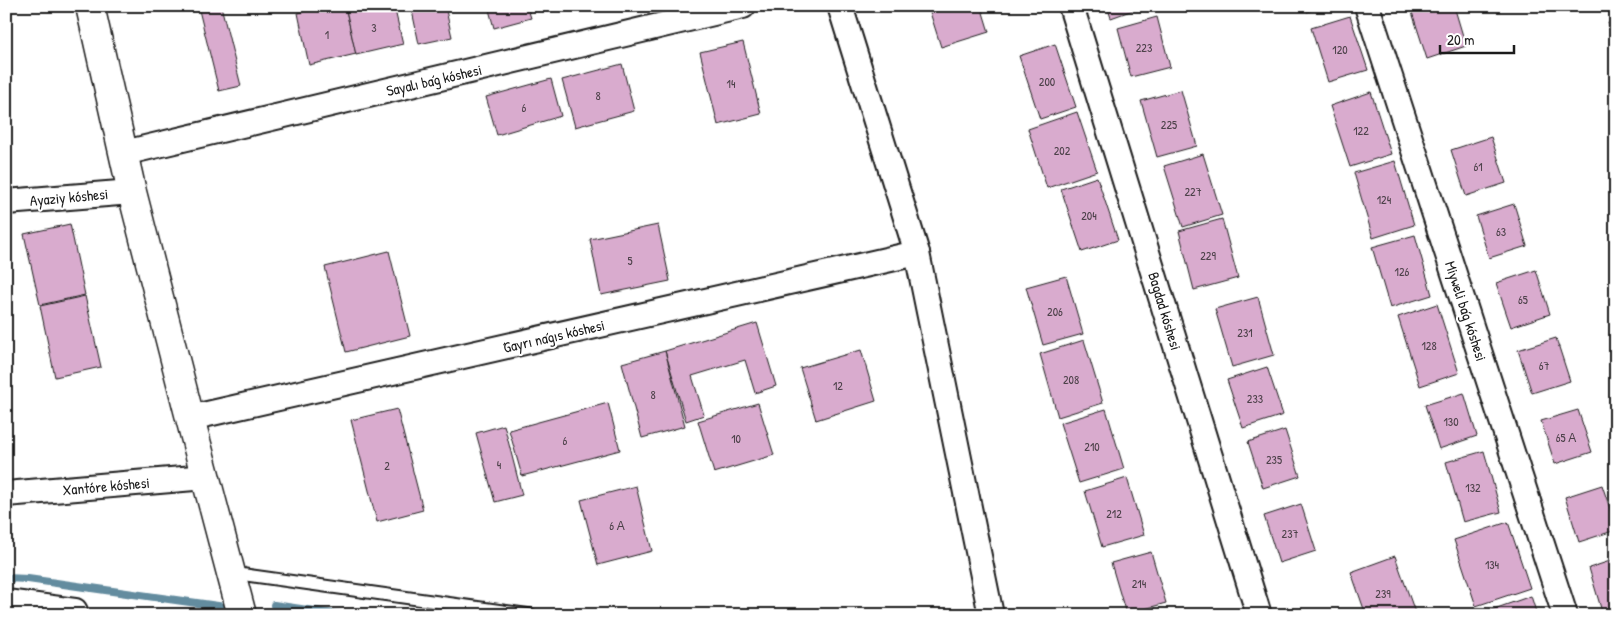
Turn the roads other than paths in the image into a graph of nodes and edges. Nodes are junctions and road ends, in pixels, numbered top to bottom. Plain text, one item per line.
1 (90, 6) edge
2 (743, 6) edge
3 (840, 6) edge
4 (1071, 6) edge
5 (1367, 6) edge
6 (124, 154) junction
7 (132, 192) junction
8 (6, 202) edge
9 (918, 253) junction
10 (190, 418) junction
11 (206, 477) junction
12 (6, 494) edge
13 (232, 573) junction
14 (6, 602) edge
15 (75, 611) dead end
16 (242, 615) edge
17 (531, 615) edge
18 (991, 615) edge
19 (1259, 615) edge
20 (1565, 615) edge

1 - 6 main road
2 - 6 street, Sayalı baǵ kóshesi
3 - 9 street
4 - 19 street, Bagdad kóshesi
5 - 20 street, Miyweli baǵ kóshesi
6 - 7 main road
7 - 8 street, Ayaziy kóshesi
7 - 10 main road
9 - 10 street, Ǵayrı naǵıs kóshesi
9 - 18 street
10 - 11 main road
11 - 12 street, Xantóre kóshesi
11 - 13 main road
13 - 16 main road
13 - 17 lane
14 - 15 street

